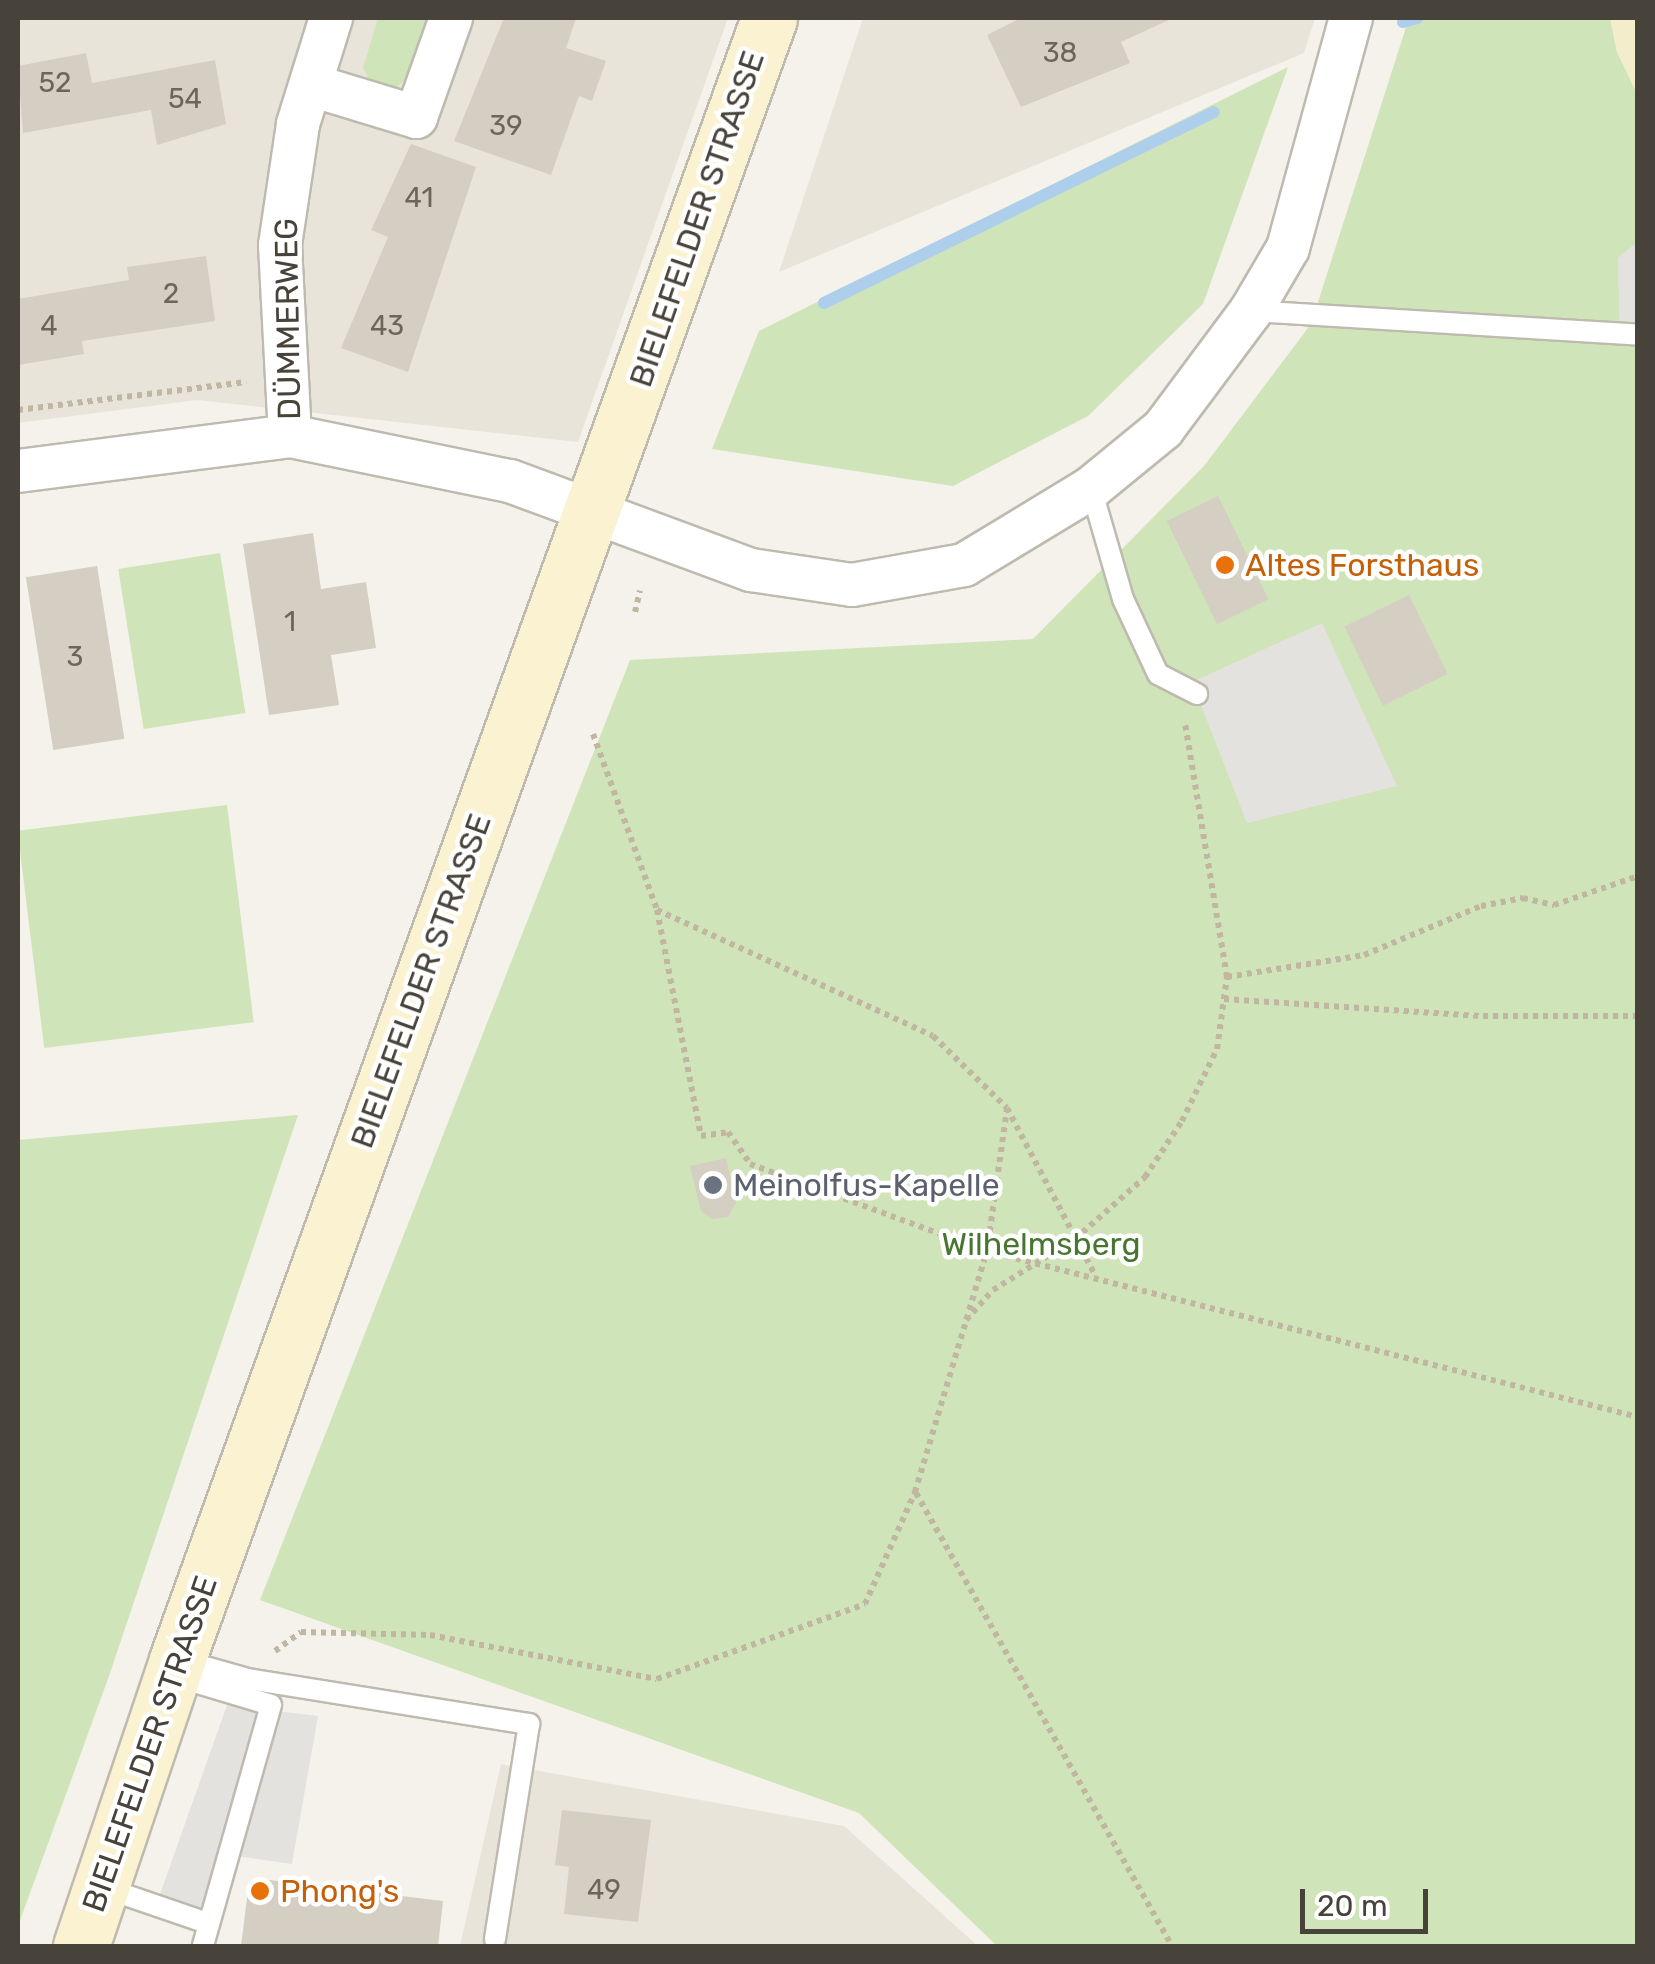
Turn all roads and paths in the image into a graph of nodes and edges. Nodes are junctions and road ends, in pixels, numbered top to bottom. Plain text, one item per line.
1 (331, 18) edge
2 (450, 18) edge
3 (768, 18) edge
4 (1351, 18) edge
5 (311, 85) junction
6 (1251, 311) junction
7 (1638, 335) edge
8 (268, 379) dead end
9 (18, 410) edge
10 (290, 436) junction
11 (18, 471) edge
12 (1091, 488) junction
13 (592, 515) junction
14 (640, 591) dead end
15 (635, 612) dead end
16 (1188, 691) joint
17 (593, 734) dead end
18 (1638, 876) edge
19 (657, 910) junction
20 (1227, 977) junction
21 (1224, 999) junction
22 (1638, 1016) edge
23 (1007, 1108) junction
24 (1074, 1239) junction
25 (987, 1251) junction
26 (1032, 1264) junction
27 (1096, 1276) junction
28 (961, 1324) junction
29 (1638, 1417) edge
30 (915, 1492) junction
31 (175, 1668) junction
32 (248, 1679) junction
33 (100, 1887) junction
34 (207, 1923) junction
35 (495, 1939) dead end
36 (81, 1946) edge
37 (204, 1946) edge
38 (1172, 1946) edge

1 - 5 street, DÜMMERWEG
2 - 5 street
3 - 13 main road, BIELEFELDER STRASSE
4 - 6 street
5 - 10 street, DÜMMERWEG
6 - 7 lane
6 - 12 street
8 - 9 path
10 - 11 street
10 - 13 street
12 - 13 street
12 - 16 lane
13 - 31 main road, BIELEFELDER STRASSE
14 - 15 path
16 - 20 path
17 - 19 path
18 - 20 path
19 - 23 path
19 - 25 path
20 - 21 path
21 - 22 path
21 - 24 path
23 - 24 path
23 - 25 path
24 - 26 path
24 - 27 path
25 - 26 path
25 - 28 path
26 - 27 path
26 - 28 path
27 - 29 path
28 - 30 path
30 - 32 path
30 - 38 path
31 - 32 lane
31 - 33 main road, BIELEFELDER STRASSE
31 - 34 lane
32 - 35 lane
33 - 34 lane
33 - 36 main road, BIELEFELDER STRASSE
34 - 37 lane

